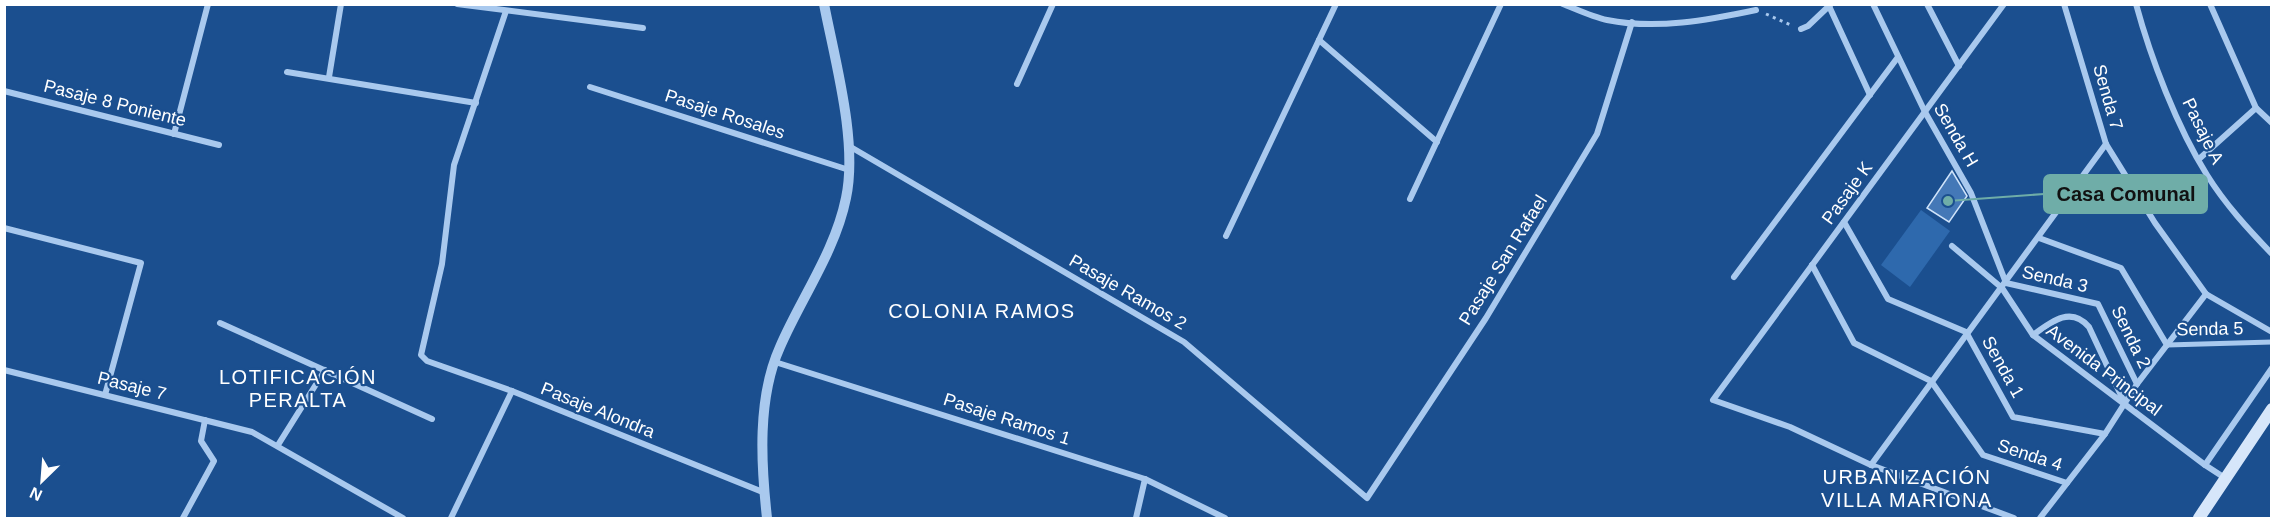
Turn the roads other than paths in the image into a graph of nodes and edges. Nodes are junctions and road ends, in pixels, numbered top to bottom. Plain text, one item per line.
1 (208, 4) edge
2 (341, 4) edge
3 (457, 4) edge
4 (824, 4) edge
5 (1053, 4) edge
6 (1336, 4) edge
7 (1501, 4) edge
8 (1563, 4) edge
9 (1873, 4) edge
10 (1927, 4) edge
11 (2004, 4) edge
12 (2064, 4) edge
13 (2136, 4) edge
14 (2210, 4) edge
15 (1830, 5) edge
16 (1756, 10) road end
17 (506, 11) junction
18 (1632, 22) junction
19 (643, 28) dead end
20 (1801, 29) road end
21 (1319, 40) junction
22 (1898, 57) junction
23 (1959, 66) junction
24 (287, 72) dead end
25 (329, 77) junction
26 (1017, 84) dead end
27 (590, 87) dead end
28 (4, 91) edge
29 (1870, 95) junction
30 (476, 103) junction
31 (2256, 108) junction
32 (1924, 112) junction
33 (2270, 118) edge
34 (174, 134) junction
35 (1437, 142) junction
36 (2106, 144) junction
37 (219, 145) dead end
38 (849, 146) junction
39 (2199, 159) junction
40 (850, 170) junction
41 (1410, 200) dead end
42 (1844, 222) junction
43 (4, 228) edge
44 (1226, 236) dead end
45 (2039, 238) junction
46 (1952, 246) dead end
47 (2271, 254) edge
48 (1812, 265) junction
49 (1734, 277) dead end
50 (2004, 285) junction
51 (2206, 294) junction
52 (2098, 304) joint
53 (2083, 320) joint
54 (220, 323) dead end
55 (1966, 332) junction
56 (2271, 332) edge
57 (2033, 335) junction
58 (2271, 342) edge
59 (2167, 345) junction
60 (775, 362) junction
61 (2271, 368) edge
62 (4, 370) edge
63 (325, 370) junction
64 (1931, 381) junction
65 (2137, 384) junction
66 (512, 391) junction
67 (105, 395) junction
68 (2126, 405) junction
69 (2271, 409) edge
70 (432, 419) dead end
71 (206, 420) junction
72 (2105, 434) junction
73 (278, 445) junction
74 (1871, 465) junction
75 (2205, 465) junction
76 (2226, 478) junction
77 (1145, 479) junction
78 (2067, 483) junction
79 (765, 493) junction
80 (1368, 498) joint
81 (183, 519) edge
82 (403, 519) edge
83 (451, 519) edge
84 (767, 519) edge
85 (1136, 519) edge
86 (1225, 519) edge
87 (2014, 519) edge
88 (2040, 519) edge
89 (2199, 519) edge

1 - 34 street
2 - 25 street
3 - 17 street
4 - 38 street
5 - 26 street
6 - 21 street
7 - 35 street
8 - 18 street
9 - 22 street, Senda H
10 - 23 street
11 - 23 street, Pasaje K
12 - 36 street, Senda 7
13 - 39 street, Pasaje A
14 - 31 street
15 - 20 street
15 - 29 street
16 - 18 street
17 - 19 street
17 - 30 street
18 - 80 street, Pasaje San Rafael
21 - 35 street
21 - 44 street
22 - 29 street
22 - 32 street, Senda H
23 - 32 street, Pasaje K
24 - 25 street
25 - 30 street
27 - 40 street, Pasaje Rosales
28 - 34 street, Pasaje 8 Poniente
29 - 49 street
30 - 66 street, Pasaje Alondra
31 - 33 street
31 - 39 street
32 - 42 street, Pasaje K
32 - 50 street, Senda H
34 - 37 street, Pasaje 8 Poniente
35 - 41 street
36 - 45 street
36 - 51 street, Senda 7
38 - 40 street
38 - 80 street, Pasaje Ramos 2
39 - 47 street, Pasaje A
40 - 60 street
42 - 48 street, Pasaje K
42 - 55 street
43 - 67 street
45 - 50 street
45 - 59 street, Senda 5
46 - 50 street, Avenida Principal
48 - 64 street
48 - 74 street, Pasaje K
50 - 52 street, Senda 3
50 - 55 street
50 - 57 street, Avenida Principal
51 - 56 street
51 - 59 street
52 - 65 street, Senda 2
53 - 57 street, Senda 3
53 - 68 street, Senda 2
54 - 63 street
55 - 64 street
55 - 72 street, Senda 1
57 - 68 street, Avenida Principal
58 - 59 street, Senda 5
59 - 65 street
60 - 77 street, Pasaje Ramos 1
60 - 79 street
61 - 75 street
62 - 67 street, Pasaje 7
63 - 70 street
63 - 73 street
64 - 74 street
64 - 78 street, Senda 4
65 - 68 street
66 - 79 street, Pasaje Alondra
66 - 83 street
67 - 71 street, Pasaje 7
68 - 72 street
68 - 75 street, Avenida Principal
69 - 76 main road
71 - 73 street, Pasaje 7
71 - 81 street
72 - 78 street
73 - 82 street, Pasaje 7
74 - 87 street
75 - 76 street, Avenida Principal
76 - 89 main road
77 - 85 street
77 - 86 street, Pasaje Ramos 1
78 - 88 street
79 - 84 street

